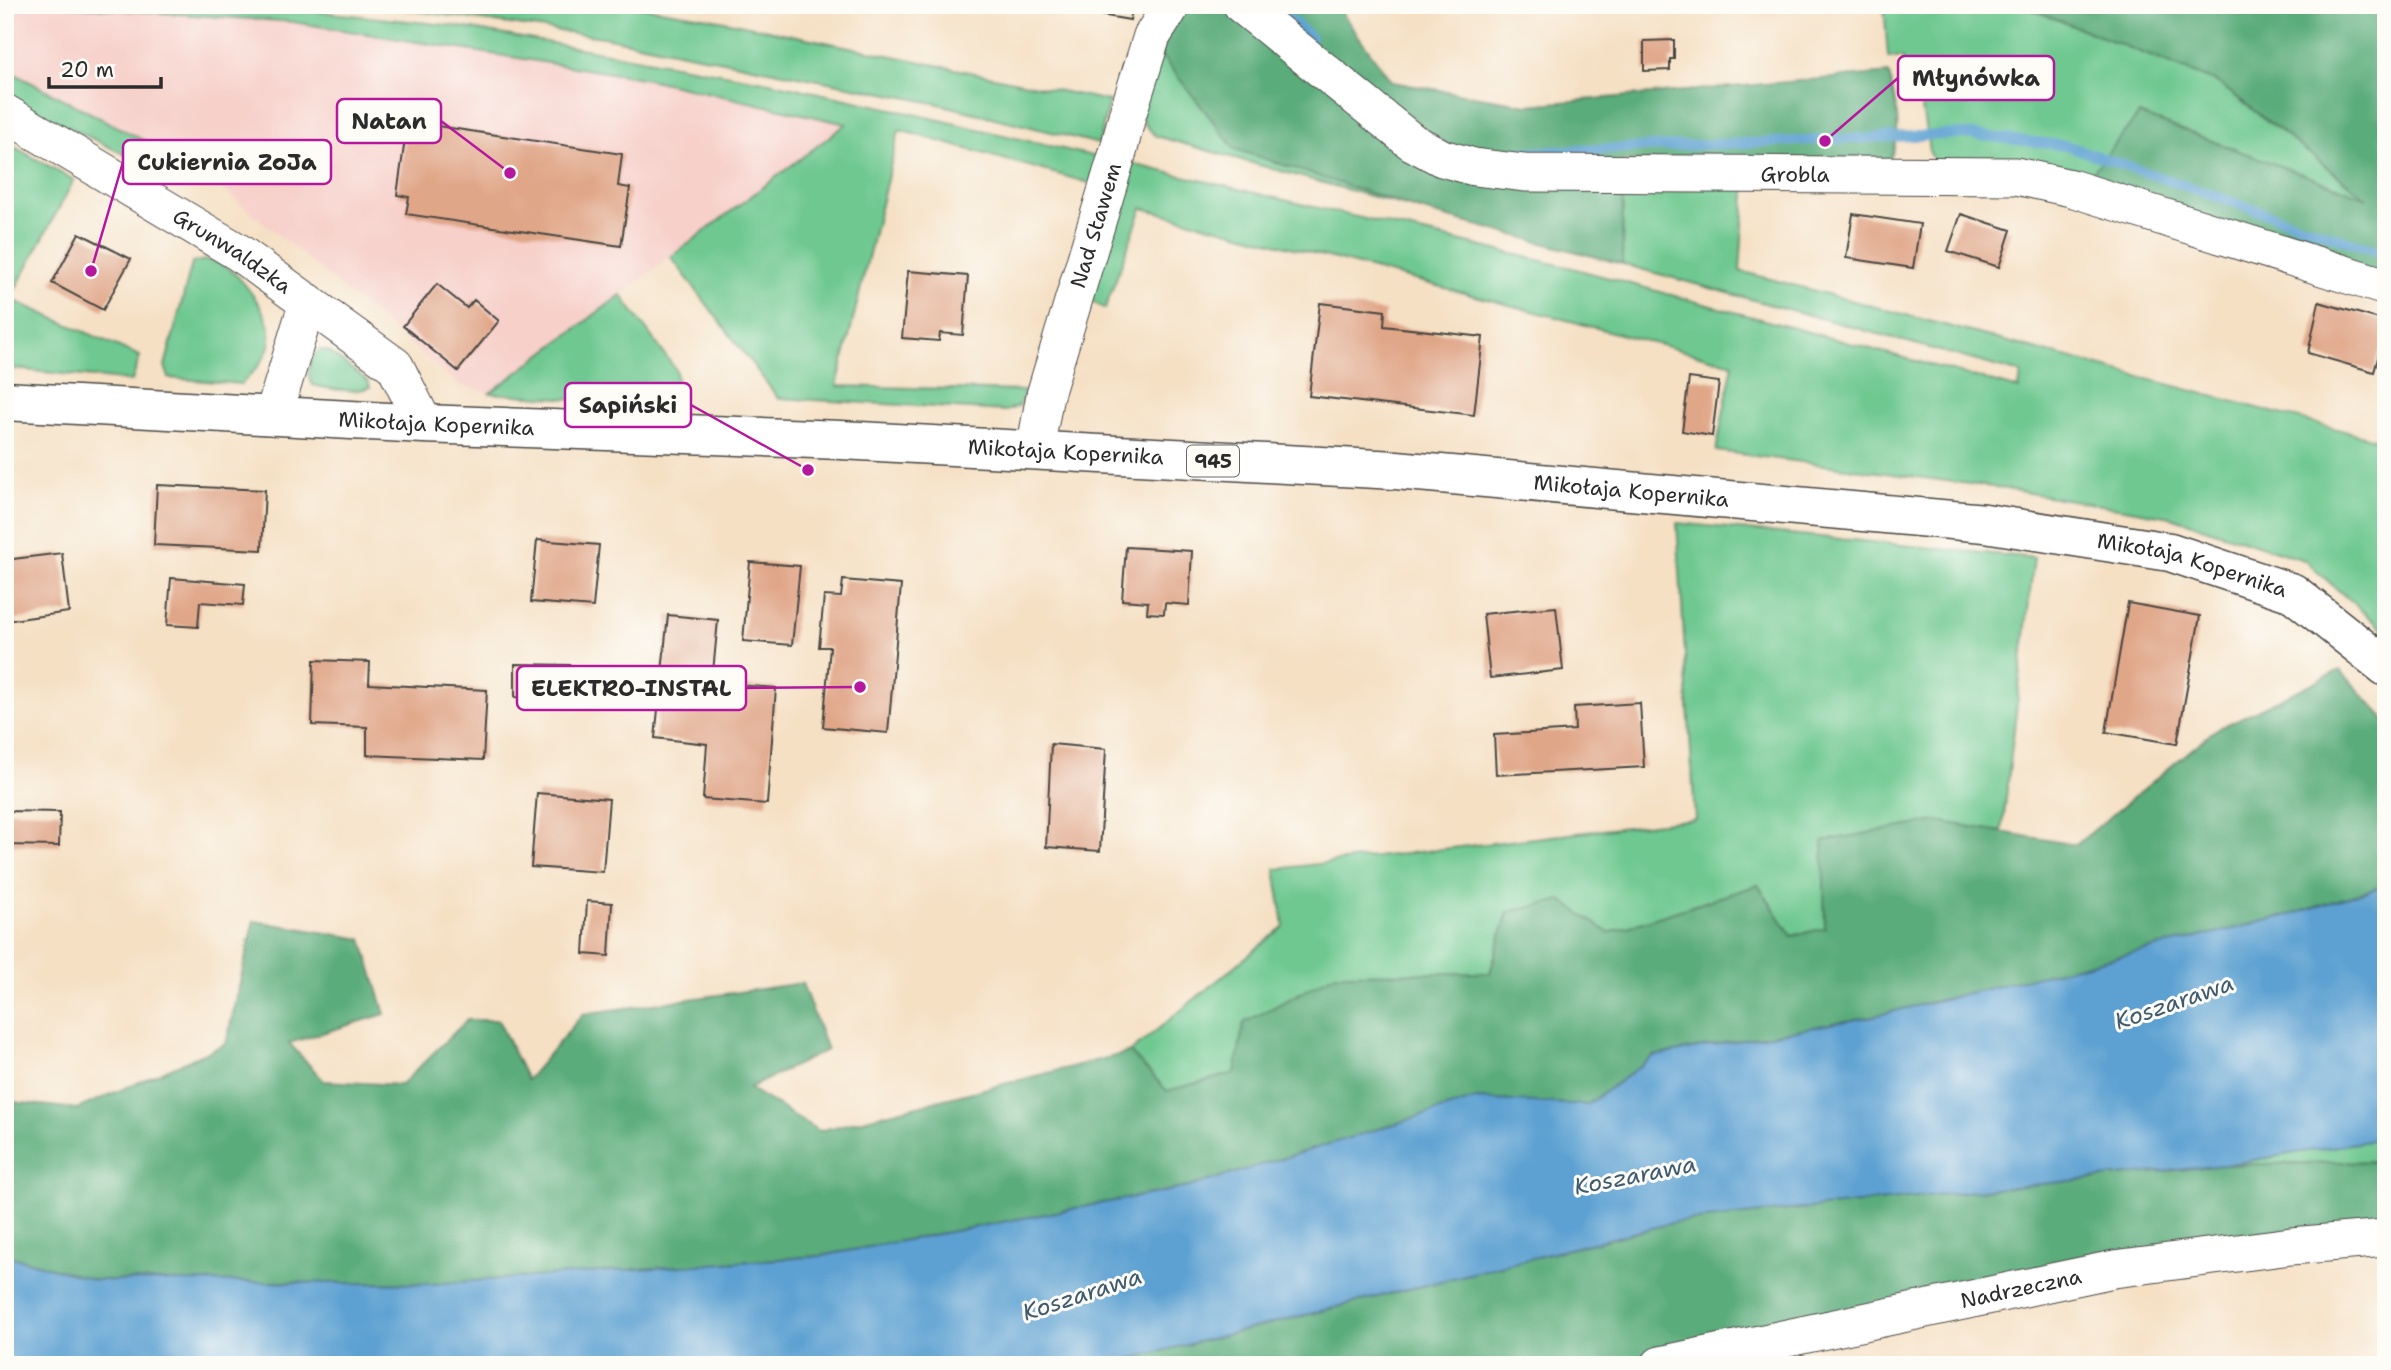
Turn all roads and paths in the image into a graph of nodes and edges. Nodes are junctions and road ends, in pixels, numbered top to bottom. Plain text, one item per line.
1 (1172, 5) edge
2 (1242, 5) edge
3 (5, 113) edge
4 (2386, 287) edge
5 (307, 302) junction
6 (5, 401) edge
7 (273, 416) junction
8 (424, 424) junction
9 (1035, 450) junction
10 (2386, 667) edge
11 (2386, 1238) edge
12 (1660, 1365) edge

1 - 9 street, Nad Stawem
2 - 4 street, Grobla
3 - 5 street, Grunwaldzka
5 - 7 street
5 - 8 street, Grunwaldzka
6 - 7 main road, Mikołaja Kopernika / 945
7 - 8 main road, Mikołaja Kopernika / 945
8 - 9 main road, Mikołaja Kopernika / 945
9 - 10 main road, Mikołaja Kopernika / 945
11 - 12 street, Nadrzeczna

